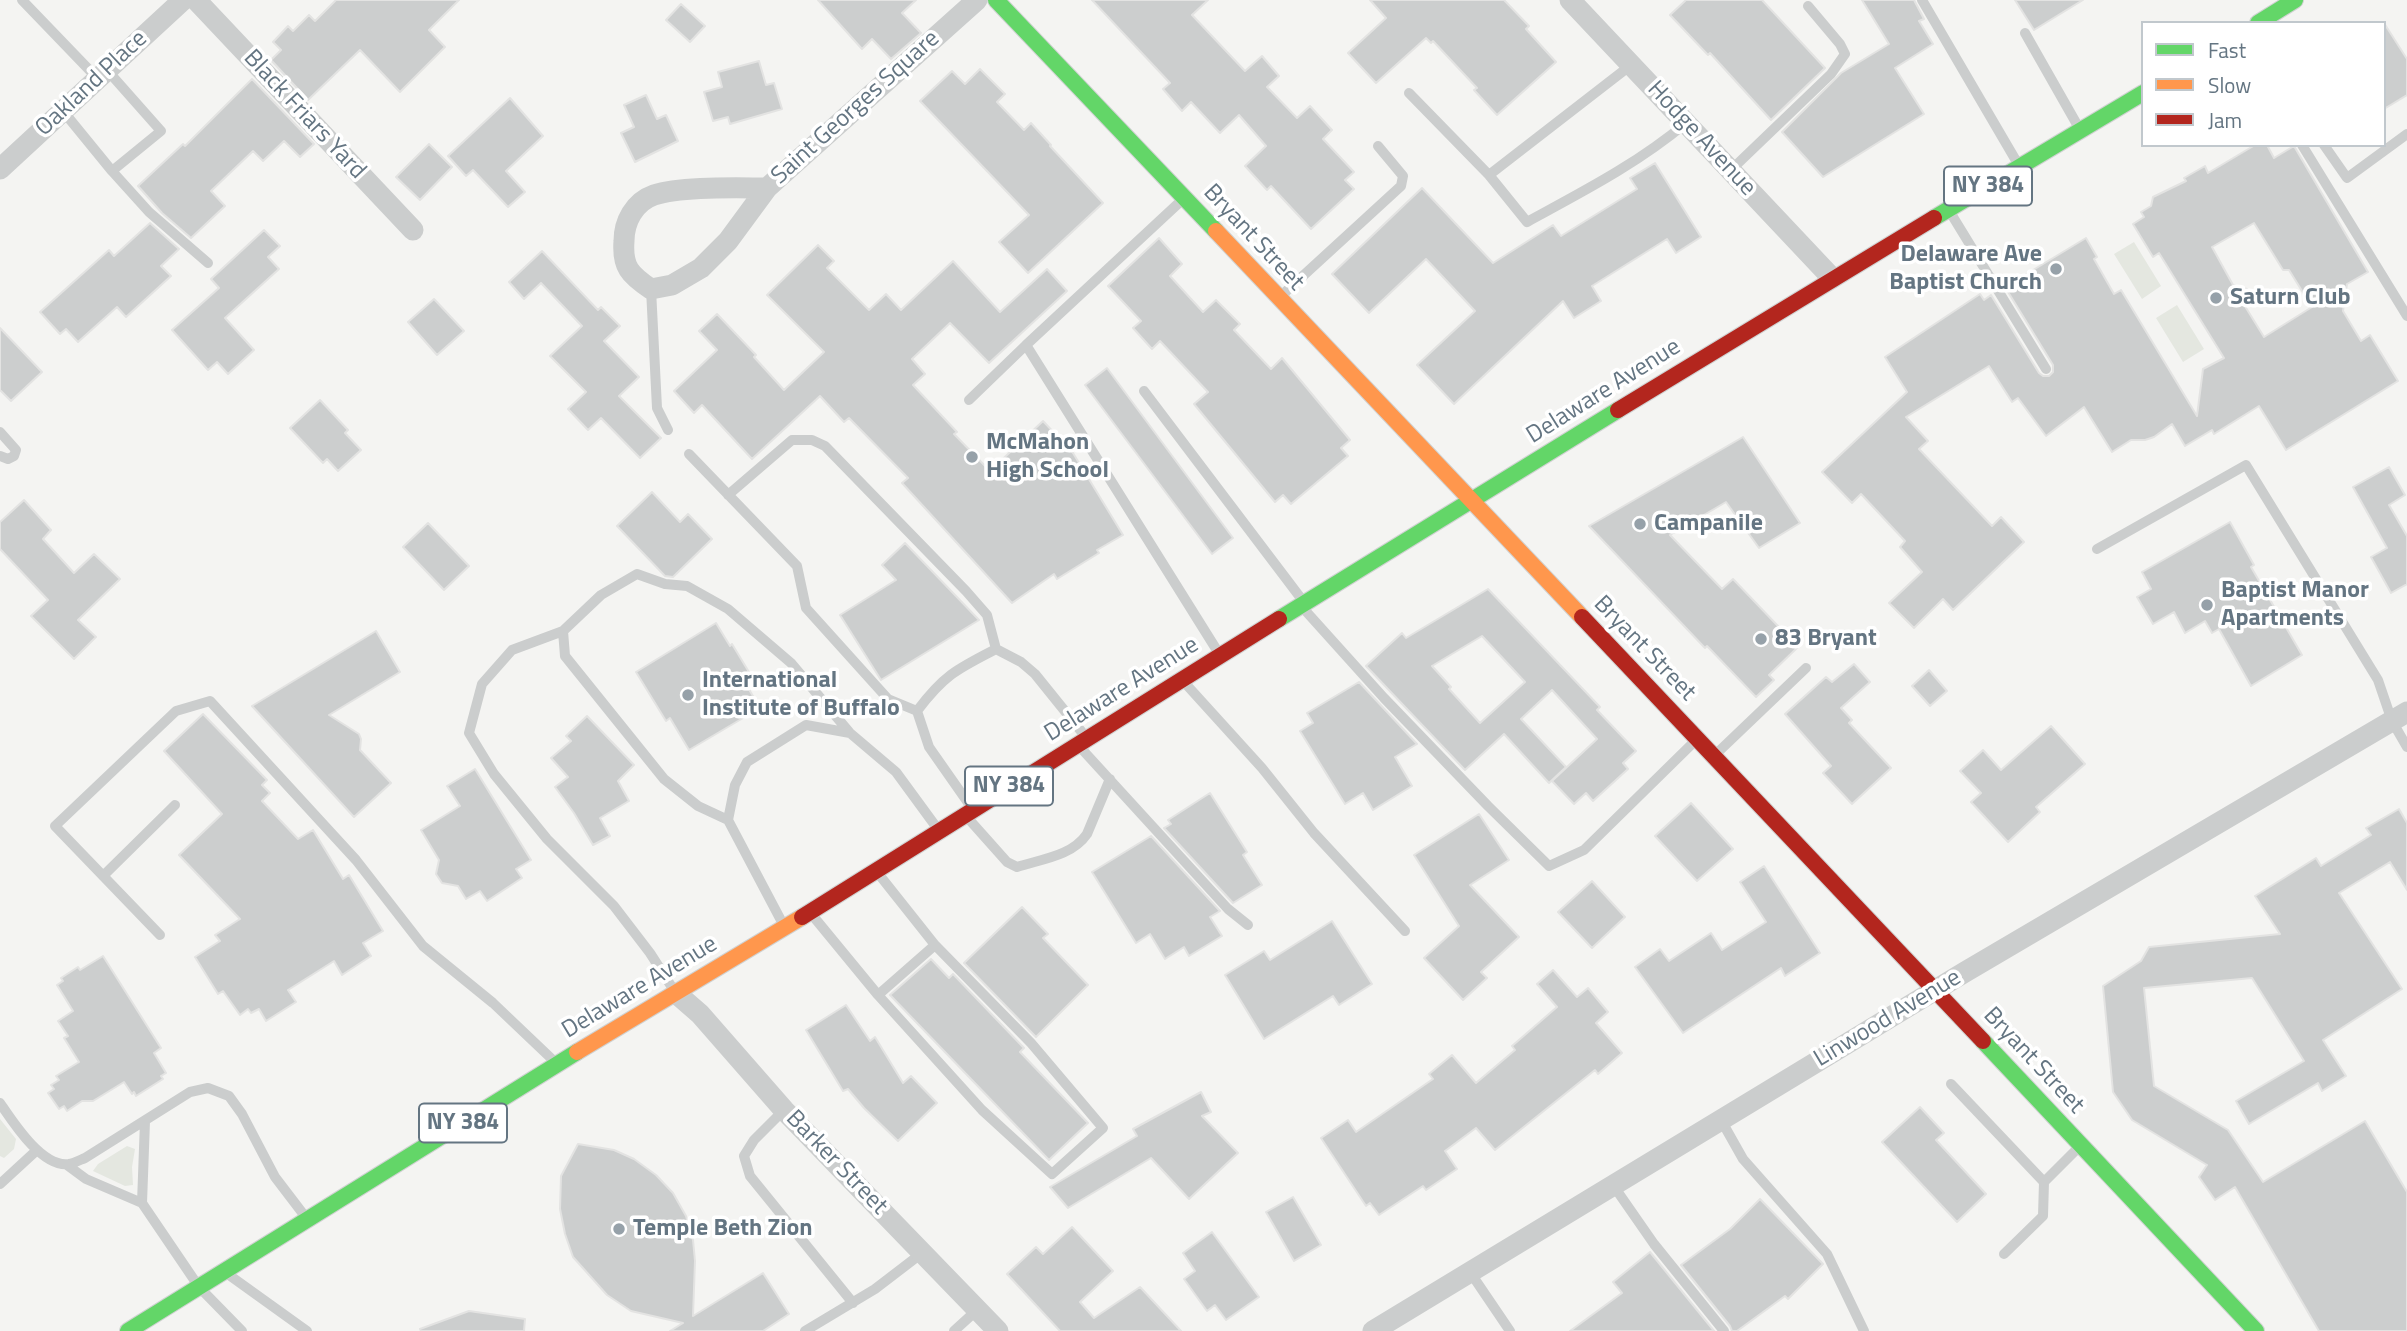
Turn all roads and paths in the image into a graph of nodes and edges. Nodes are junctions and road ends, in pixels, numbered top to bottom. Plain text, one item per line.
1 (22, 0) edge
2 (183, 0) edge
3 (195, 0) edge
4 (977, 0) edge
5 (996, 0) edge
6 (1570, 0) edge
7 (1923, 0) edge
8 (2295, 0) edge
9 (1808, 6) dead end
10 (2261, 21) edge
11 (2025, 33) dead end
12 (1631, 65) junction
13 (103, 74) junction
14 (1409, 93) dead end
15 (2141, 94) edge
16 (63, 111) junction
17 (1686, 123) junction
18 (2080, 131) junction
19 (2407, 134) edge
20 (1378, 146) dead end
21 (2303, 147) edge
22 (2326, 147) edge
23 (2020, 167) junction
24 (0, 169) edge
25 (1731, 170) junction
26 (113, 171) junction
27 (1489, 175) junction
28 (766, 188) junction
29 (1184, 198) junction
30 (1948, 209) junction
31 (413, 230) dead end
32 (208, 263) dead end
33 (1832, 278) junction
34 (651, 289) junction
35 (1279, 298) junction
36 (2407, 316) edge
37 (1026, 345) junction
38 (2046, 369) dead end
39 (1144, 391) dead end
40 (969, 400) dead end
41 (668, 430) dead end
42 (0, 432) edge
43 (689, 454) dead end
44 (0, 456) edge
45 (728, 495) junction
46 (1471, 500) junction
47 (2097, 549) dead end
48 (1303, 604) junction
49 (563, 631) junction
50 (996, 649) junction
51 (1220, 656) junction
52 (1806, 668) dead end
53 (1182, 680) junction
54 (917, 711) junction
55 (2399, 717) edge
56 (850, 733) junction
57 (1697, 738) junction
58 (1082, 741) junction
59 (2407, 747) edge
60 (1714, 756) junction
61 (1110, 779) junction
62 (176, 805) dead end
63 (968, 812) junction
64 (728, 820) junction
65 (939, 830) junction
66 (875, 870) junction
67 (103, 876) junction
68 (810, 912) junction
69 (1248, 925) dead end
70 (785, 928) junction
71 (1405, 931) dead end
72 (160, 934) dead end
73 (935, 944) junction
74 (1935, 990) junction
75 (677, 994) junction
76 (878, 995) junction
77 (557, 1064) junction
78 (1951, 1084) dead end
79 (0, 1102) edge
80 (784, 1110) junction
81 (1721, 1120) junction
82 (145, 1121) junction
83 (2081, 1145) junction
84 (37, 1150) junction
85 (67, 1165) junction
86 (2044, 1182) junction
87 (0, 1184) edge
88 (1613, 1185) junction
89 (142, 1203) junction
90 (308, 1220) junction
91 (922, 1253) junction
92 (2004, 1254) dead end
93 (224, 1271) junction
94 (1470, 1272) junction
95 (200, 1287) junction
96 (853, 1303) junction
97 (977, 1310) junction
98 (128, 1331) edge
99 (242, 1331) edge
100 (307, 1331) edge
101 (806, 1331) edge
102 (954, 1331) edge
103 (998, 1331) edge
104 (1373, 1331) edge
105 (1510, 1331) edge
106 (1724, 1331) edge
107 (1864, 1331) edge
108 (2256, 1331) edge

1 - 13 lane
2 - 13 street, Oakland Place
3 - 31 street, Black Friars Yard
4 - 28 street, Saint Georges Square
5 - 29 main road, Bryant Street
6 - 12 street, Hodge Avenue
7 - 23 lane
8 - 10 main road
9 - 25 lane
11 - 18 lane
12 - 17 street, Hodge Avenue
12 - 27 lane
13 - 16 street, Oakland Place
13 - 26 lane
14 - 27 lane
15 - 18 main road, Delaware Avenue / NY 384
16 - 24 street, Oakland Place
16 - 26 lane
17 - 25 street, Hodge Avenue
17 - 27 lane
18 - 23 main road, Delaware Avenue / NY 384
19 - 22 lane
20 - 35 lane
21 - 36 lane
23 - 30 main road, Delaware Avenue / NY 384
25 - 33 street, Hodge Avenue
26 - 32 lane
28 - 34 street, Saint Georges Square
28 - 34 street, Saint Georges Square
29 - 35 main road, Bryant Street
29 - 37 lane
30 - 33 main road, Delaware Avenue / NY 384
30 - 38 lane
33 - 46 main road, Delaware Avenue / NY 384
34 - 41 lane
35 - 46 main road, Bryant Street
37 - 40 lane
37 - 51 lane
39 - 48 lane
42 - 44 lane
43 - 45 lane
45 - 50 lane
45 - 54 lane
46 - 48 main road, Delaware Avenue / NY 384
46 - 57 main road, Bryant Street
47 - 55 lane
48 - 51 main road, Delaware Avenue / NY 384
48 - 57 lane
49 - 56 lane
49 - 64 lane
49 - 75 lane
50 - 54 lane
50 - 58 lane
51 - 53 main road, Delaware Avenue / NY 384
52 - 60 lane
53 - 58 main road, Delaware Avenue / NY 384
53 - 71 lane
54 - 63 lane
55 - 59 lane
55 - 74 street, Linwood Avenue
56 - 64 lane
56 - 65 lane
57 - 60 main road, Bryant Street
58 - 61 lane
58 - 63 main road, Delaware Avenue / NY 384
60 - 74 main road, Bryant Street
61 - 63 lane
61 - 69 lane
62 - 67 lane
63 - 65 main road, Delaware Avenue / NY 384
64 - 70 lane
65 - 66 main road, Delaware Avenue / NY 384
66 - 68 main road, Delaware Avenue / NY 384
66 - 73 lane
67 - 72 lane
67 - 77 lane
68 - 70 main road, Delaware Avenue / NY 384
68 - 76 lane
70 - 75 main road, Delaware Avenue / NY 384
73 - 76 lane
73 - 76 lane
74 - 81 street, Linwood Avenue
74 - 83 main road, Bryant Street
75 - 77 main road, Delaware Avenue / NY 384
75 - 80 street, Barker Street
77 - 90 main road, Delaware Avenue / NY 384
78 - 86 lane
79 - 84 lane
80 - 91 street, Barker Street
80 - 96 lane
81 - 88 street, Linwood Avenue
81 - 107 lane
82 - 85 lane
82 - 89 lane
82 - 90 lane
83 - 86 lane
83 - 108 main road, Bryant Street
84 - 85 lane
84 - 87 lane
85 - 89 lane
86 - 92 lane
88 - 94 street, Linwood Avenue
88 - 106 lane
89 - 95 lane
90 - 93 main road, Delaware Avenue / NY 384
91 - 96 lane
91 - 97 street, Barker Street
93 - 95 main road, Delaware Avenue / NY 384
93 - 100 lane
94 - 104 street, Linwood Avenue
94 - 105 lane
95 - 98 main road, Delaware Avenue / NY 384
95 - 99 lane
96 - 101 lane
97 - 102 lane
97 - 103 street, Barker Street

